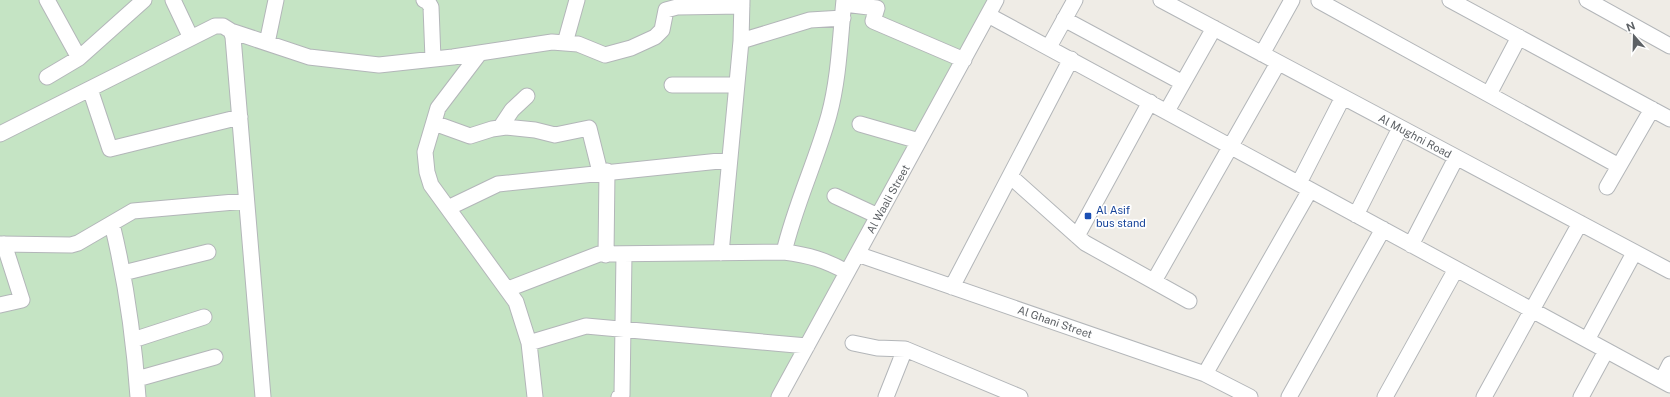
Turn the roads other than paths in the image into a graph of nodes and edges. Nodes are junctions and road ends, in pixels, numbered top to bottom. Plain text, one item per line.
1 (47, 0) edge
2 (144, 0) edge
3 (173, 0) edge
4 (276, 0) edge
5 (424, 0) edge
6 (577, 0) edge
7 (996, 0) edge
8 (1075, 0) edge
9 (1161, 0) edge
10 (1292, 0) edge
11 (1450, 0) edge
12 (1587, 0) edge
13 (1320, 2) dead end
14 (742, 3) edge
15 (844, 7) edge
16 (988, 15) junction
17 (1064, 19) junction
18 (1214, 28) junction
19 (231, 31) junction
20 (1518, 37) junction
21 (191, 38) junction
22 (740, 42) junction
23 (267, 43) junction
24 (565, 43) junction
25 (1670, 46) edge
26 (1049, 47) junction
27 (479, 54) junction
28 (1262, 54) junction
29 (78, 58) junction
30 (433, 59) junction
31 (1071, 59) junction
32 (964, 60) junction
33 (1278, 63) junction
34 (47, 77) dead end
35 (1183, 83) junction
36 (672, 85) dead end
37 (736, 85) junction
38 (90, 89) junction
39 (1489, 94) junction
40 (527, 96) dead end
41 (1343, 98) junction
42 (1150, 102) junction
43 (1652, 109) junction
44 (1166, 112) junction
45 (240, 117) junction
46 (1670, 119) edge
47 (434, 123) junction
48 (860, 124) dead end
49 (500, 128) junction
50 (1400, 128) junction
51 (0, 134) edge
52 (919, 141) junction
53 (1231, 146) junction
54 (1456, 158) junction
55 (729, 160) junction
56 (1619, 166) junction
57 (603, 172) junction
58 (1010, 176) junction
59 (1305, 187) junction
60 (1607, 187) dead end
61 (835, 196) dead end
62 (246, 201) junction
63 (448, 208) junction
64 (1356, 215) junction
65 (878, 216) junction
66 (1580, 223) junction
67 (112, 224) junction
68 (1383, 229) junction
69 (1077, 236) junction
70 (2, 244) edge
71 (1411, 245) junction
72 (208, 252) dead end
73 (784, 252) junction
74 (721, 253) junction
75 (1634, 253) junction
76 (606, 254) junction
77 (624, 254) junction
78 (857, 254) junction
79 (1456, 269) junction
80 (1670, 271) edge
81 (847, 272) junction
82 (123, 273) junction
83 (1154, 281) junction
84 (952, 286) junction
85 (508, 290) junction
86 (1189, 301) dead end
87 (0, 305) edge
88 (1532, 311) junction
89 (204, 317) dead end
90 (622, 329) junction
91 (132, 340) junction
92 (1587, 340) junction
93 (530, 343) junction
94 (853, 343) dead end
95 (807, 346) junction
96 (905, 349) junction
97 (1606, 351) junction
98 (215, 357) dead end
99 (1670, 364) edge
100 (1205, 374) junction
101 (137, 379) junction
102 (1666, 382) edge
103 (138, 397) edge
104 (263, 397) edge
105 (535, 397) edge
106 (619, 397) edge
107 (779, 397) edge
108 (886, 397) edge
109 (1020, 397) edge
110 (1250, 397) edge
111 (1288, 397) edge
112 (1385, 397) edge
113 (1484, 397) edge
114 (1581, 397) edge

1 - 29 street
2 - 29 street
3 - 21 street
4 - 23 street
5 - 30 street
6 - 24 street
7 - 16 street, Al Waali Street
8 - 17 street
9 - 18 street, Al Mughni Road
10 - 28 street
11 - 20 street
12 - 25 street
13 - 39 street
14 - 22 street
14 - 24 street
15 - 22 street
15 - 32 street
15 - 73 street
16 - 26 street
16 - 32 street, Al Waali Street
17 - 26 street
17 - 35 street
18 - 28 street, Al Mughni Road
18 - 35 street
19 - 21 street
19 - 23 street
19 - 45 street
20 - 39 street
20 - 43 street
21 - 38 street
22 - 37 street
23 - 30 street
24 - 27 street
26 - 31 street
27 - 30 street
27 - 47 street
28 - 33 street, Al Mughni Road
29 - 34 street
31 - 42 street
31 - 58 street
32 - 52 street, Al Waali Street
33 - 41 street, Al Mughni Road
33 - 53 street
35 - 44 street
36 - 37 street
37 - 55 street
38 - 45 street
38 - 51 street
39 - 56 street
40 - 49 street
41 - 50 street, Al Mughni Road
41 - 59 street
42 - 44 street
42 - 69 street
43 - 46 street
43 - 56 street
44 - 53 street
45 - 62 street
47 - 49 street
47 - 63 street
48 - 52 street
49 - 57 street
50 - 54 street, Al Mughni Road
50 - 64 street
52 - 65 street, Al Waali Street
53 - 59 street
53 - 83 street
54 - 66 street, Al Mughni Road
54 - 71 street
55 - 57 street
55 - 74 street
56 - 60 street
57 - 63 street
57 - 76 street
58 - 69 street
58 - 84 street
59 - 64 street
59 - 100 street
61 - 65 street
62 - 67 street
62 - 104 street
63 - 85 street
64 - 68 street
65 - 78 street, Al Waali Street
66 - 75 street, Al Mughni Road
66 - 88 street
67 - 70 street
67 - 82 street
68 - 71 street
68 - 111 street
69 - 83 street
70 - 87 street
71 - 79 street
72 - 82 street
73 - 74 street
73 - 81 street
74 - 77 street
75 - 80 street, Al Mughni Road
75 - 92 street
76 - 77 street
76 - 85 street
77 - 90 street
78 - 81 street, Al Waali Street
78 - 84 street, Al Ghani Street
79 - 88 street
79 - 112 street
81 - 95 street, Al Waali Street
82 - 91 street
83 - 86 street
84 - 100 street, Al Ghani Street
85 - 93 street
88 - 92 street
88 - 113 street
89 - 91 street
90 - 93 street
90 - 95 street
90 - 106 street
91 - 101 street
92 - 97 street
93 - 105 street
94 - 96 street
95 - 107 street, Al Waali Street
96 - 108 street
96 - 109 street
97 - 102 street
97 - 114 street
98 - 101 street
99 - 102 street
100 - 110 street, Al Ghani Street
101 - 103 street

